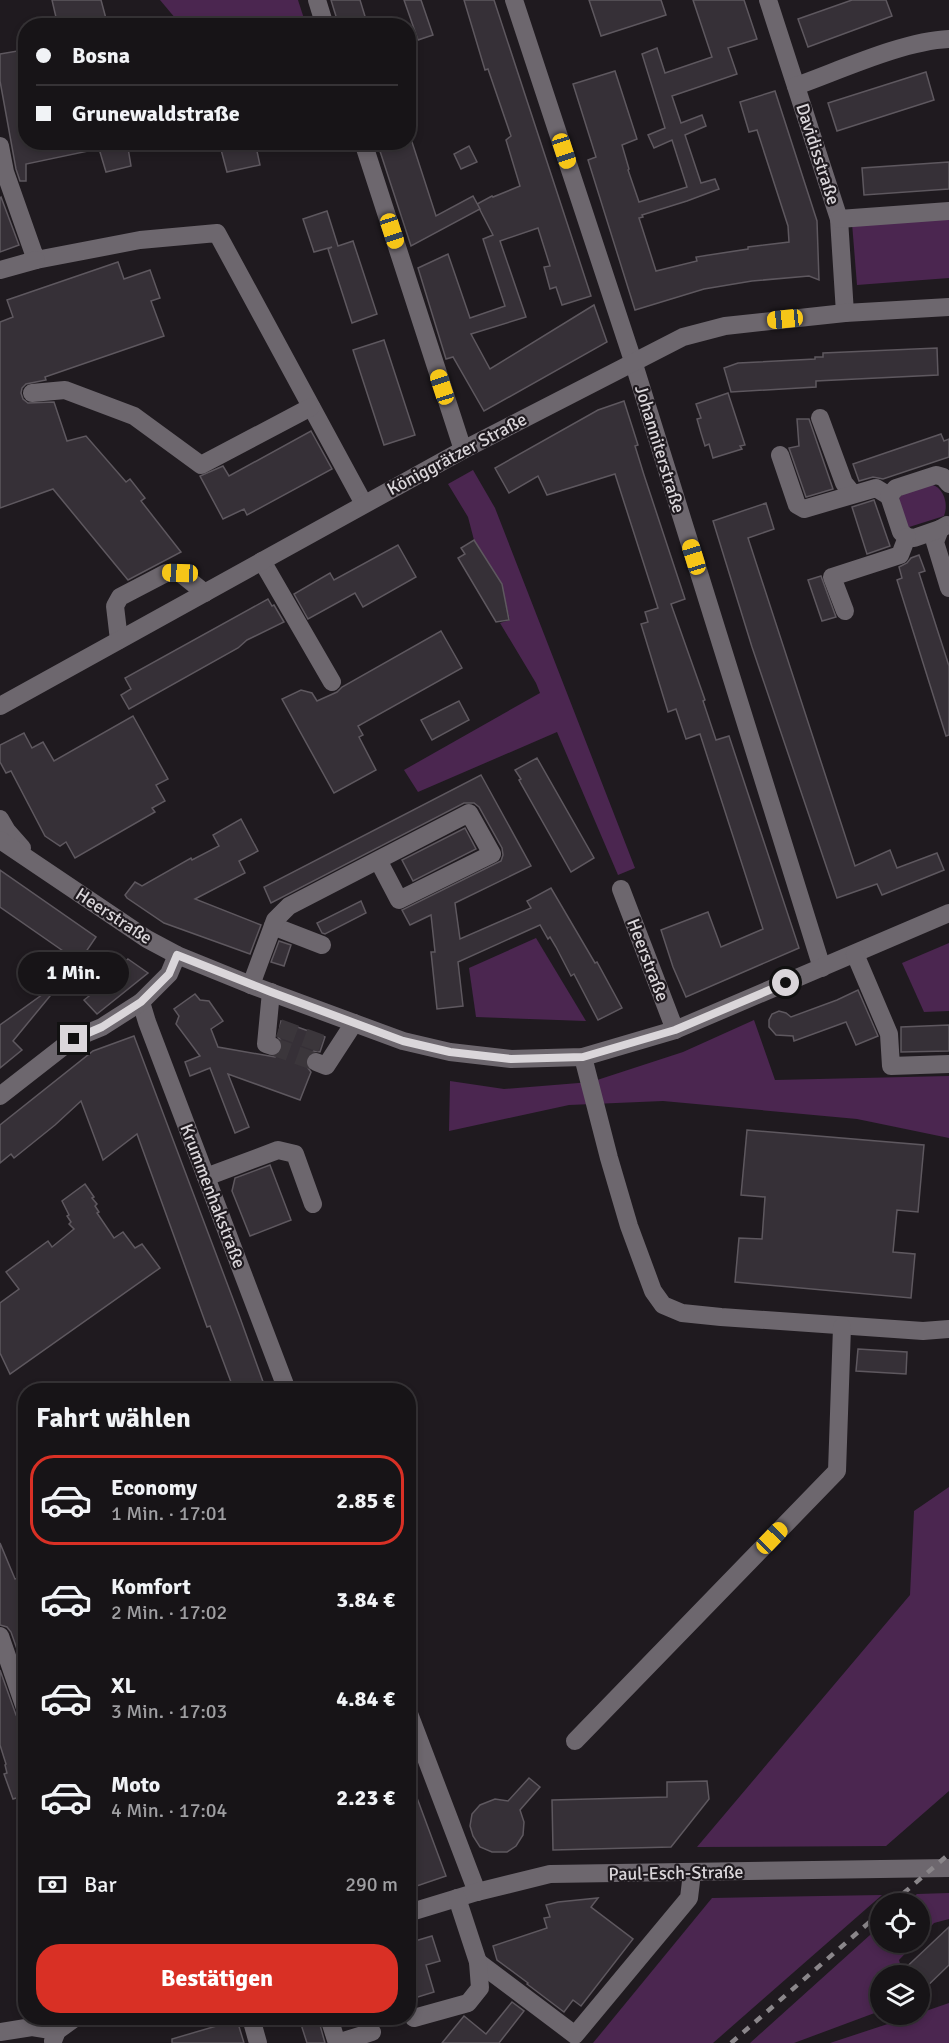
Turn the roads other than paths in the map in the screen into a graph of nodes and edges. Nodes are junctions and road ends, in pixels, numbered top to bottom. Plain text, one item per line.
1 (317, 0) edge
2 (514, 0) edge
3 (768, 0) edge
4 (323, 18) edge
5 (949, 39) edge
6 (796, 86) junction
7 (0, 146) edge
8 (366, 150) edge
9 (949, 211) edge
10 (839, 219) junction
11 (36, 260) junction
12 (0, 270) edge
13 (949, 307) edge
14 (845, 313) junction
15 (633, 361) junction
16 (32, 393) dead end
17 (311, 407) junction
18 (820, 418) dead end
19 (463, 450) junction
20 (780, 455) dead end
21 (949, 484) edge
22 (853, 494) junction
23 (889, 496) junction
24 (364, 504) junction
25 (944, 527) edge
26 (907, 537) junction
27 (262, 561) junction
28 (949, 588) edge
29 (205, 593) junction
30 (845, 611) dead end
31 (119, 640) junction
32 (332, 682) dead end
33 (0, 706) edge
34 (0, 819) edge
35 (0, 840) edge
36 (378, 860) junction
37 (39, 867) junction
38 (621, 889) dead end
39 (949, 913) edge
40 (273, 926) junction
41 (322, 945) dead end
42 (855, 954) junction
43 (177, 955) junction
44 (822, 968) junction
45 (251, 985) junction
46 (271, 992) junction
47 (141, 1002) junction
48 (354, 1023) junction
49 (675, 1030) junction
50 (272, 1046) dead end
51 (583, 1057) junction
52 (316, 1062) dead end
53 (949, 1064) edge
54 (0, 1096) edge
55 (206, 1177) junction
56 (313, 1204) dead end
57 (842, 1327) junction
58 (949, 1329) edge
59 (284, 1383) edge
60 (0, 1636) edge
61 (18, 1688) edge
62 (416, 1732) edge
63 (575, 1741) dead end
64 (949, 1868) edge
65 (692, 1873) junction
66 (477, 1892) junction
67 (457, 1898) junction
68 (416, 1911) edge
69 (478, 1962) junction
70 (416, 2017) edge
71 (67, 2025) edge
72 (253, 2025) edge
73 (331, 2025) edge
74 (0, 2032) edge
75 (372, 2032) dead end
76 (54, 2037) edge
77 (258, 2043) edge

1 - 4 street
2 - 15 street, Johanniterstraße
3 - 6 street, Davidisstraße
5 - 6 street
6 - 10 street, Davidisstraße
7 - 11 street
8 - 19 street
9 - 10 street
10 - 14 street, Davidisstraße
11 - 12 street
11 - 17 street
13 - 14 street, Königgrätzer Straße
14 - 15 street, Königgrätzer Straße
15 - 19 street, Königgrätzer Straße
15 - 44 street, Johanniterstraße
16 - 17 street
17 - 24 street
18 - 22 street
19 - 24 street, Königgrätzer Straße
20 - 22 street
21 - 23 street
22 - 23 street
23 - 26 street
24 - 27 street, Königgrätzer Straße
25 - 26 street
25 - 28 street
26 - 30 street
27 - 29 street, Königgrätzer Straße
27 - 32 street
29 - 31 street, Königgrätzer Straße
29 - 31 street
31 - 33 street, Königgrätzer Straße
34 - 37 street, Heerstraße
35 - 37 street, Heerstraße
36 - 36 street
36 - 40 street
37 - 43 street, Heerstraße
38 - 49 street, Heerstraße
39 - 42 street, Heerstraße
40 - 41 street
40 - 45 street
42 - 44 street, Heerstraße
42 - 53 street
43 - 45 street, Heerstraße
43 - 47 street
44 - 49 street, Heerstraße
45 - 46 street, Heerstraße
46 - 48 street, Heerstraße
46 - 50 street
47 - 54 street
47 - 55 street, Krummenhakstraße
48 - 51 street, Heerstraße
48 - 52 street
49 - 51 street, Heerstraße
51 - 57 street
55 - 56 street
55 - 59 street, Krummenhakstraße
57 - 58 street
57 - 63 street
60 - 61 street
62 - 66 street
64 - 65 street, Paul-Esch-Straße
65 - 66 street, Paul-Esch-Straße
65 - 69 street
66 - 67 street, Paul-Esch-Straße
67 - 68 street, Paul-Esch-Straße
67 - 69 street
69 - 70 street
71 - 76 street
72 - 77 street
73 - 75 street
74 - 76 street

